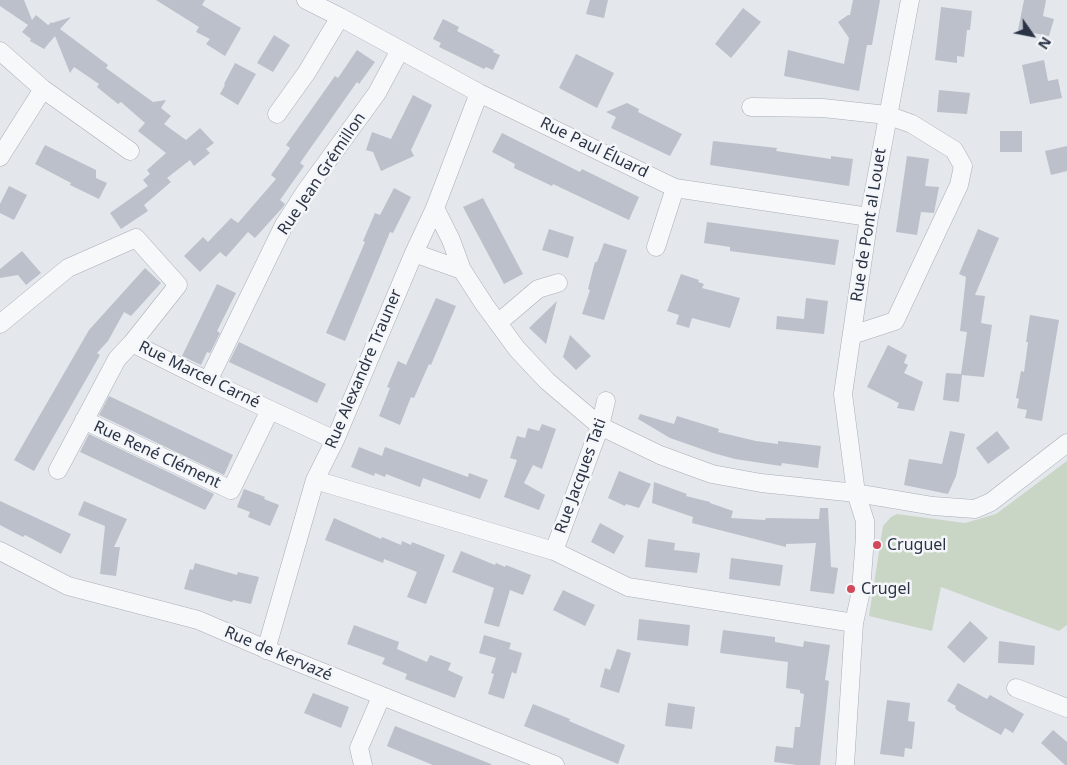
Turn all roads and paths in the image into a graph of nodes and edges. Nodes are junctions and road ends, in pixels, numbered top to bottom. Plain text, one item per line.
1 (306, 0) edge
2 (910, 0) edge
3 (340, 17) junction
4 (400, 50) junction
5 (0, 51) edge
6 (43, 89) junction
7 (479, 93) junction
8 (751, 107) dead end
9 (278, 114) dead end
10 (887, 115) junction
11 (130, 151) dead end
12 (0, 157) edge
13 (675, 188) junction
14 (435, 208) junction
15 (869, 217) junction
16 (656, 247) dead end
17 (414, 252) junction
18 (462, 270) junction
19 (558, 283) dead end
20 (498, 323) junction
21 (0, 324) edge
22 (852, 335) junction
23 (132, 343) junction
24 (208, 382) junction
25 (606, 400) dead end
26 (270, 410) junction
27 (84, 420) junction
28 (600, 426) junction
29 (335, 440) junction
30 (1067, 443) edge
31 (58, 470) dead end
32 (315, 480) junction
33 (856, 493) junction
34 (554, 551) junction
35 (0, 552) edge
36 (854, 623) junction
37 (266, 650) junction
38 (1016, 688) dead end
39 (381, 697) junction
40 (1067, 708) edge
41 (363, 765) edge
42 (555, 765) edge
43 (845, 765) edge

1 - 3 street, Rue Paul Éluard
2 - 10 street, Rue de Pont al Louet
3 - 4 street, Rue Paul Éluard
3 - 9 street
4 - 7 street, Rue Paul Éluard
4 - 24 street, Rue Jean Grémillon
5 - 6 street
6 - 11 street
6 - 12 street
7 - 13 street, Rue Paul Éluard
7 - 14 street, Rue Alexandre Trauner
8 - 10 street
10 - 15 street, Rue de Pont al Louet
10 - 22 street
13 - 15 street, Rue Paul Éluard
13 - 16 street
14 - 17 street, Rue Alexandre Trauner
14 - 18 street
15 - 22 street, Rue de Pont al Louet
17 - 18 street
17 - 29 street, Rue Alexandre Trauner
18 - 20 street
19 - 20 street
20 - 28 street
21 - 23 street, Rue Marcel Carné
22 - 33 street, Rue de Pont al Louet
23 - 24 street, Rue Marcel Carné
23 - 27 street, Rue René Clément
24 - 26 street, Rue Marcel Carné
25 - 28 street, Rue Jacques Tati
26 - 27 street, Rue René Clément
26 - 29 street, Rue Marcel Carné
27 - 31 street, Rue René Clément
28 - 33 street
28 - 34 street, Rue Jacques Tati
29 - 32 street, Rue Alexandre Trauner
30 - 33 street
32 - 34 street
32 - 37 street, Rue Alexandre Trauner
33 - 36 street, Rue de Pont al Louet
34 - 36 street
35 - 37 street, Rue de Kervazé
36 - 43 street, Rue de Pont al Louet
37 - 39 street, Rue de Kervazé
38 - 40 street
39 - 41 street
39 - 42 street, Rue de Kervazé

